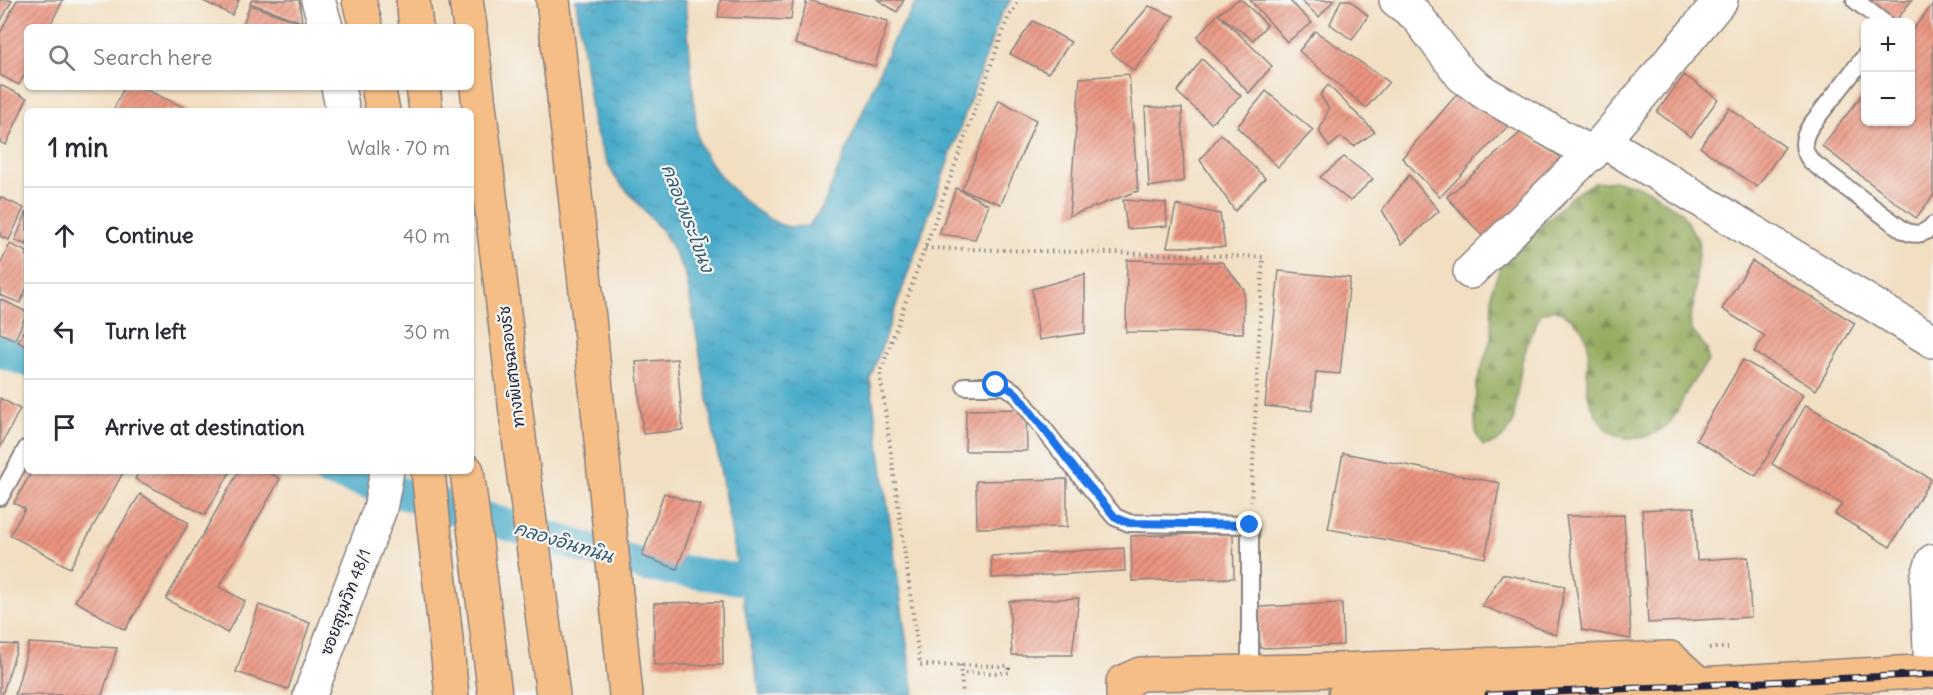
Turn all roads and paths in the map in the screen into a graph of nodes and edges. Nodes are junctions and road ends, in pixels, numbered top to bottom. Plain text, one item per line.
1 (318, 0) edge
2 (359, 0) edge
3 (413, 0) edge
4 (466, 0) edge
5 (553, 0) edge
6 (1020, 0) edge
7 (1396, 0) edge
8 (1721, 0) edge
9 (1855, 0) edge
10 (1878, 18) edge
11 (325, 24) edge
12 (365, 24) edge
13 (416, 24) edge
14 (470, 24) edge
15 (1861, 61) edge
16 (474, 63) edge
17 (339, 90) edge
18 (379, 90) edge
19 (423, 90) edge
20 (342, 108) edge
21 (382, 108) edge
22 (426, 108) edge
23 (1598, 148) junction
24 (1933, 225) edge
25 (926, 248) junction
26 (1470, 272) dead end
27 (1933, 341) edge
28 (965, 386) dead end
29 (24, 453) edge
30 (386, 474) edge
31 (428, 474) edge
32 (467, 474) edge
33 (0, 497) edge
34 (1250, 525) junction
35 (1933, 561) edge
36 (960, 665) junction
37 (1932, 671) edge
38 (1250, 672) junction
39 (965, 673) dead end
40 (1700, 684) junction
41 (310, 695) edge
42 (452, 695) edge
43 (495, 695) edge
44 (553, 695) edge
45 (626, 695) edge
46 (963, 695) edge
47 (1123, 695) edge
48 (1345, 695) edge

1 - 11 street
2 - 12 main road
3 - 13 main road
4 - 14 main road
5 - 45 main road
6 - 25 path
7 - 23 street
8 - 23 street
9 - 10 lane
15 - 24 lane
16 - 44 main road, ทางพิเศษฉลองรัช
17 - 20 street
18 - 21 main road
19 - 22 main road
23 - 26 street
23 - 27 street
25 - 34 path
25 - 36 path
28 - 34 lane
29 - 33 lane
30 - 41 street, ซอยสุขุมวิท 48/1
31 - 42 main road
32 - 43 main road
34 - 38 lane
35 - 37 street
36 - 39 path
36 - 46 path
37 - 40 main road
38 - 40 main road
38 - 47 main road
40 - 48 main road

